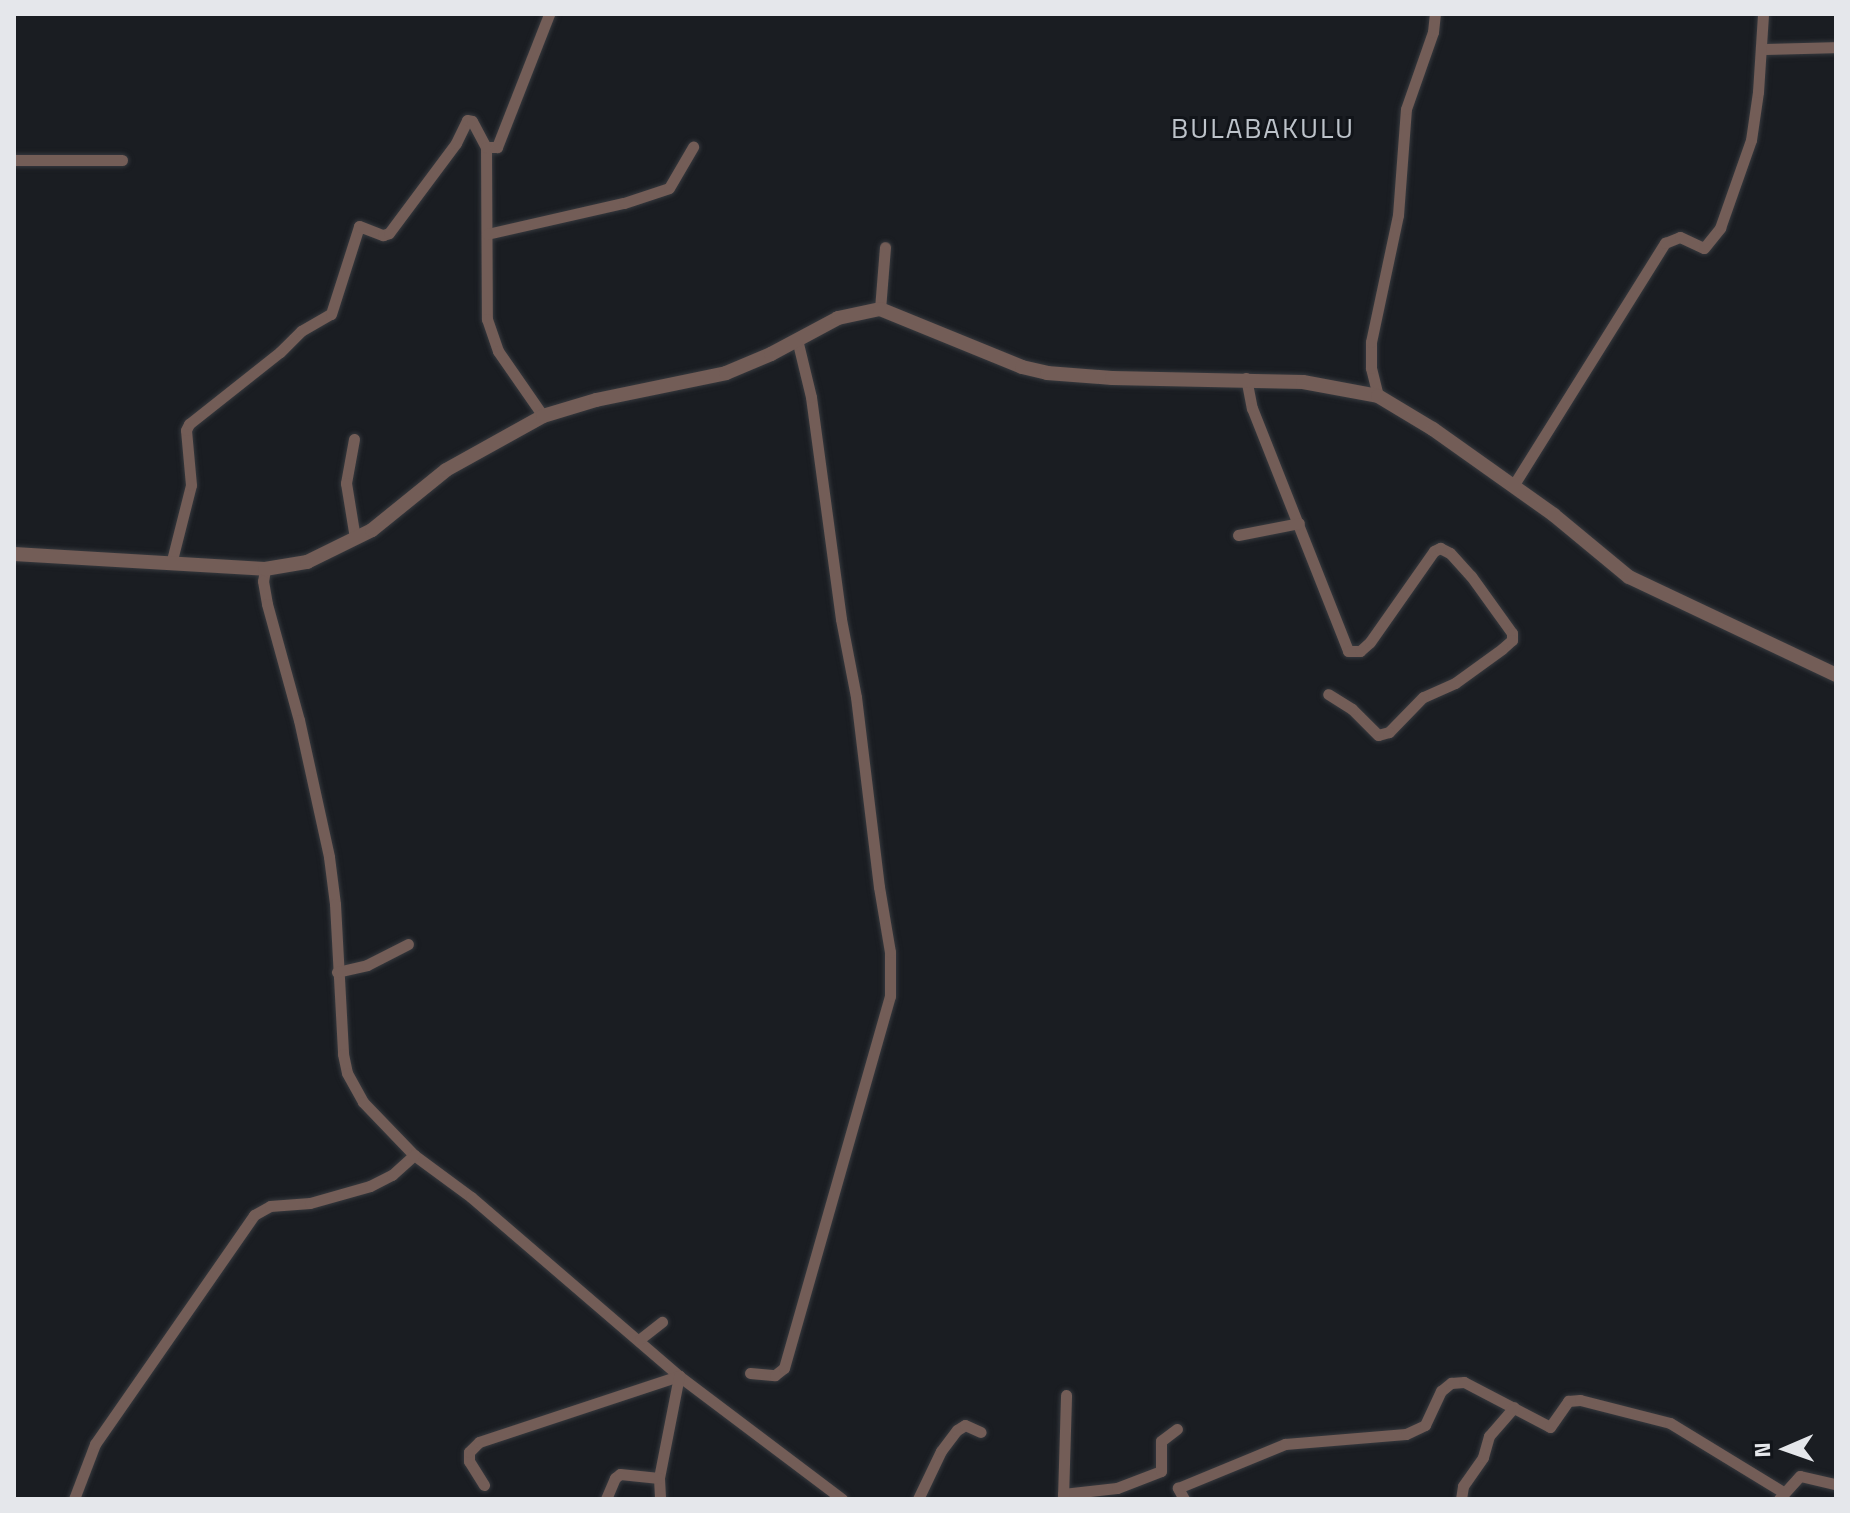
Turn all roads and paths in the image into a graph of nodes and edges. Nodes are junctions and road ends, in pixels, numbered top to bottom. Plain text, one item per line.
1 (549, 14) edge
2 (1435, 14) edge
3 (1763, 14) edge
4 (1836, 47) edge
5 (1761, 49) junction
6 (486, 147) junction
7 (693, 147) dead end
8 (14, 160) edge
9 (122, 160) dead end
10 (487, 234) junction
11 (885, 247) dead end
12 (880, 309) junction
13 (797, 339) junction
14 (1246, 378) junction
15 (1378, 396) junction
16 (543, 416) junction
17 (354, 439) dead end
18 (1513, 486) junction
19 (1299, 523) junction
20 (1238, 535) dead end
21 (355, 538) junction
22 (14, 554) edge
23 (171, 564) junction
24 (265, 569) junction
25 (1836, 675) edge
26 (1328, 694) dead end
27 (408, 944) dead end
28 (337, 972) junction
29 (414, 1155) junction
30 (662, 1322) dead end
31 (640, 1339) junction
32 (750, 1373) dead end
33 (679, 1376) junction
34 (1066, 1395) dead end
35 (1514, 1407) junction
36 (1177, 1429) dead end
37 (981, 1432) dead end
38 (1161, 1471) junction
39 (659, 1478) junction
40 (1836, 1484) edge
41 (484, 1485) dead end
42 (1181, 1493) edge
43 (1781, 1495) edge
44 (1063, 1497) edge
45 (74, 1499) edge
46 (606, 1499) edge
47 (660, 1499) edge
48 (842, 1499) edge
49 (918, 1499) edge
50 (1461, 1499) edge

1 - 6 street
2 - 15 street
3 - 5 street
4 - 5 street
5 - 18 street
6 - 10 street
6 - 23 street
7 - 10 street
8 - 9 street
10 - 16 street
11 - 12 street
12 - 13 street
12 - 14 street
13 - 16 street
13 - 32 street
14 - 15 street
14 - 19 street
15 - 18 street
16 - 21 street
17 - 21 street
18 - 25 street
19 - 20 street
19 - 26 street
21 - 24 street
22 - 23 street
23 - 24 street
24 - 28 street
27 - 28 street
28 - 29 street
29 - 31 street
29 - 45 street
30 - 31 street
31 - 33 street
33 - 39 street
33 - 41 street
33 - 48 street
34 - 44 street
35 - 42 street
35 - 43 street
35 - 50 street
36 - 38 street
37 - 49 street
38 - 42 street
38 - 44 street
39 - 46 street
39 - 47 street
40 - 43 street

